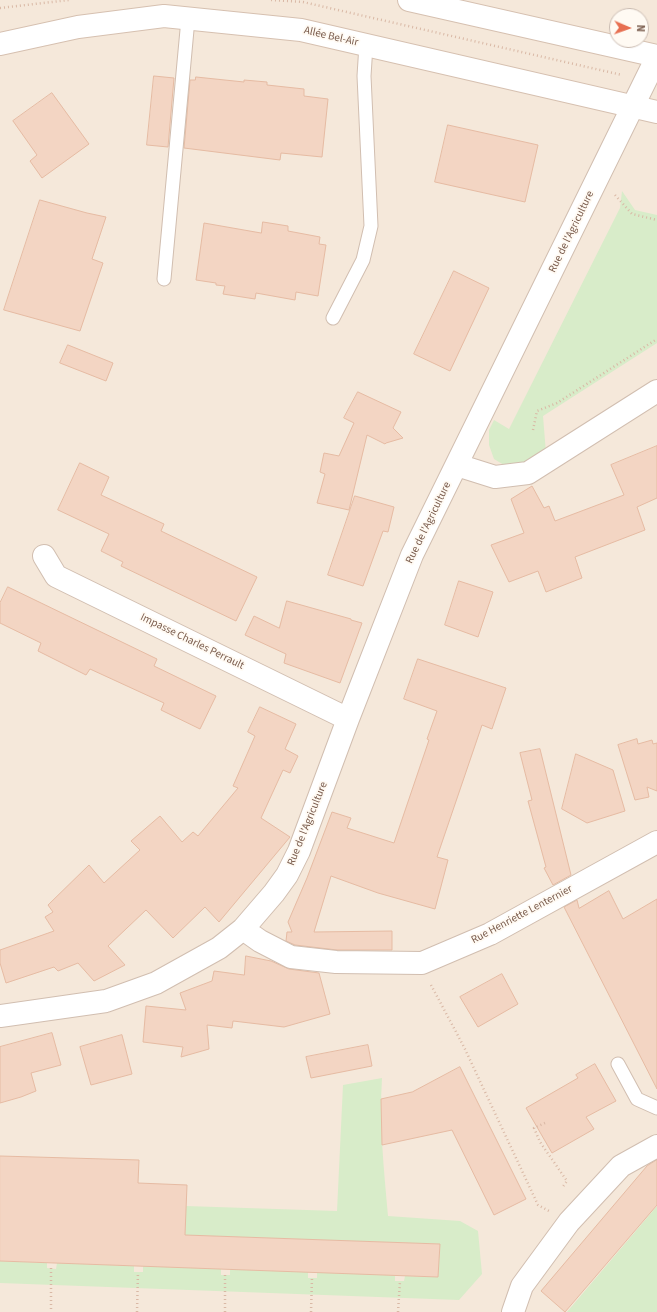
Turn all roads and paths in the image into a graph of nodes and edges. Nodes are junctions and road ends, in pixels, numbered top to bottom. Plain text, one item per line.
1 (69, 0) edge
2 (271, 0) edge
3 (409, 0) edge
4 (0, 8) edge
5 (188, 18) junction
6 (0, 44) edge
7 (366, 46) junction
8 (657, 57) edge
9 (646, 81) junction
10 (633, 106) junction
11 (657, 112) edge
12 (615, 196) dead end
13 (657, 220) edge
14 (164, 279) dead end
15 (333, 318) dead end
16 (657, 339) edge
17 (657, 390) edge
18 (534, 430) dead end
19 (457, 465) junction
20 (44, 556) dead end
21 (348, 719) junction
22 (657, 842) edge
23 (243, 928) junction
24 (429, 980) dead end
25 (0, 1016) edge
26 (618, 1064) dead end
27 (657, 1108) edge
28 (545, 1123) dead end
29 (657, 1146) edge
30 (562, 1188) dead end
31 (569, 1222) junction
32 (51, 1268) dead end
33 (138, 1272) dead end
34 (225, 1275) dead end
35 (312, 1278) dead end
36 (400, 1281) dead end
37 (51, 1312) edge
38 (137, 1312) edge
39 (225, 1312) edge
40 (311, 1312) edge
41 (398, 1312) edge
42 (513, 1312) edge

1 - 4 path
2 - 9 path
3 - 8 street
5 - 6 street, Allée Bel-Air
5 - 7 street, Allée Bel-Air
5 - 14 lane
7 - 10 street, Allée Bel-Air
7 - 15 lane
8 - 9 street, Rue de l'Agriculture
9 - 10 street, Rue de l'Agriculture
10 - 11 street, Allée Bel-Air
10 - 19 street, Rue de l'Agriculture
12 - 13 path
16 - 18 path
17 - 19 street
19 - 21 street, Rue de l'Agriculture
20 - 21 street, Impasse Charles Perrault
21 - 23 street, Rue de l'Agriculture
22 - 23 street, Rue Henriette Lenternier
23 - 25 street, Rue de l'Agriculture
24 - 31 path
26 - 27 lane
28 - 30 path
29 - 31 street
31 - 42 street
32 - 37 path
33 - 38 path
34 - 39 path
35 - 40 path
36 - 41 path

